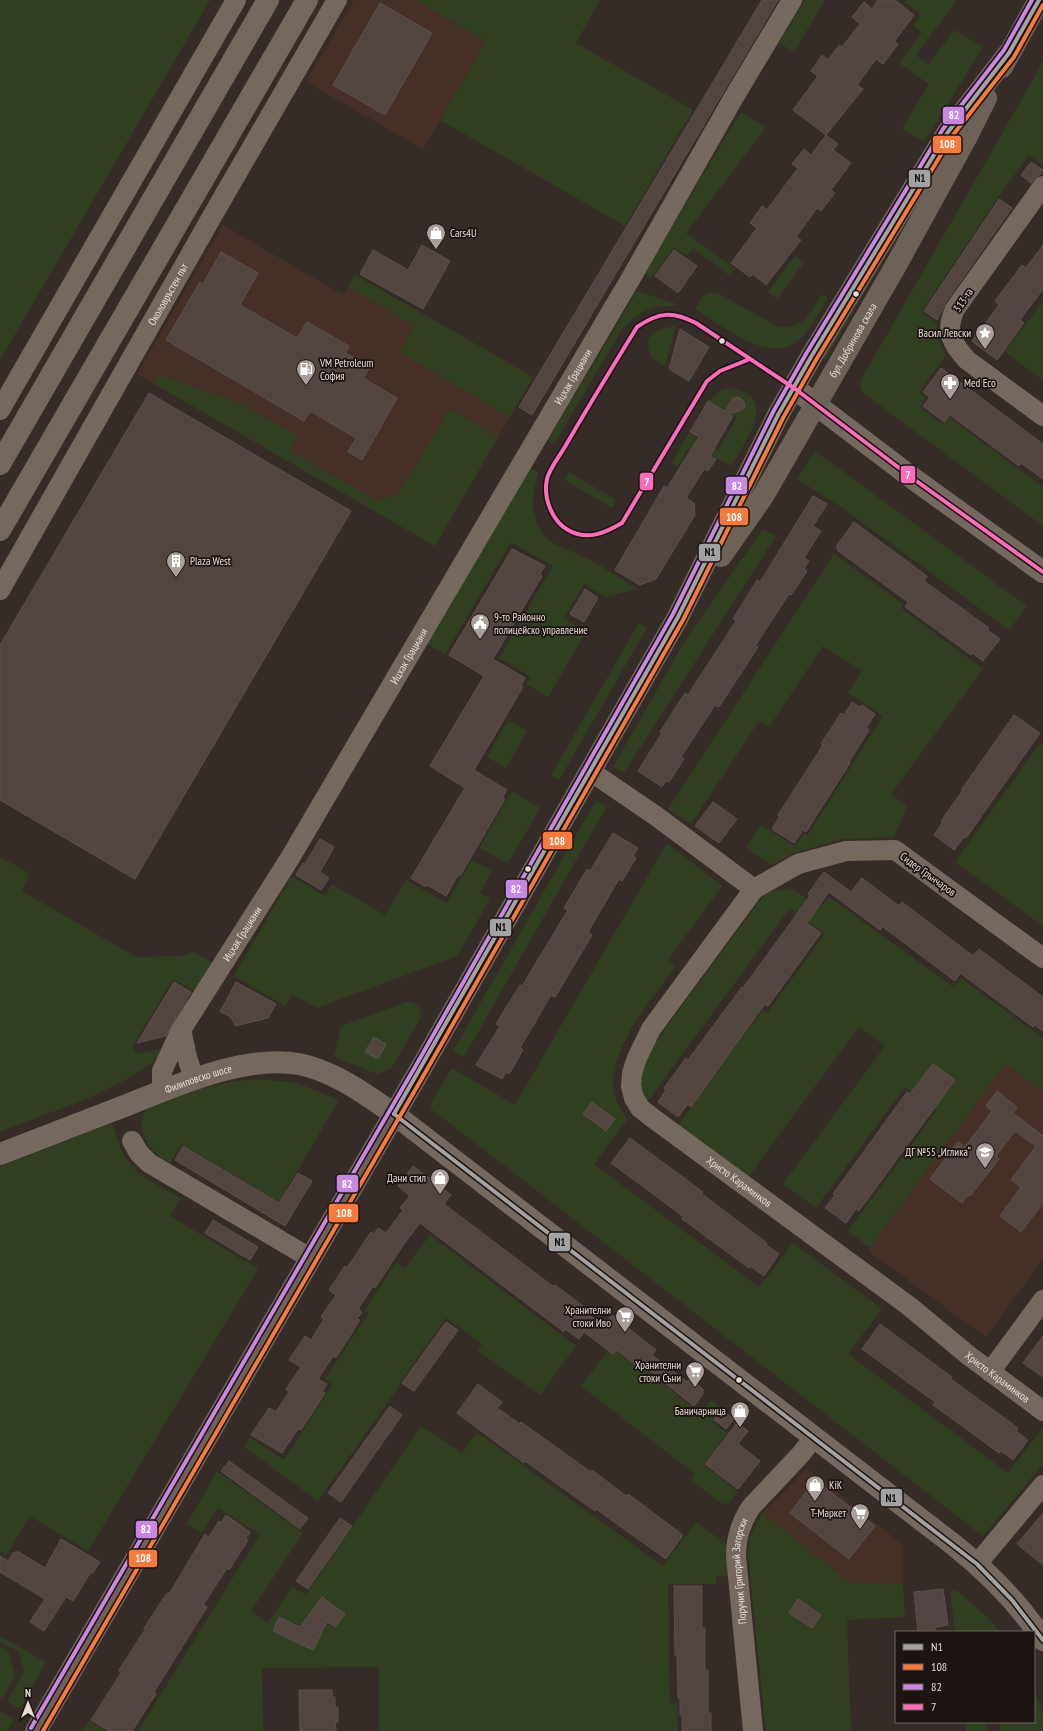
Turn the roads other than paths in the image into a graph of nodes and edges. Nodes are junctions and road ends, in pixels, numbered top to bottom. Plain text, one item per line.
1 (236, 0) edge
2 (268, 0) edge
3 (307, 0) edge
4 (336, 0) edge
5 (792, 0) edge
6 (1039, 0) edge
7 (1009, 54) junction
8 (1043, 186) edge
9 (794, 388) junction
10 (815, 404) junction
11 (0, 410) edge
12 (1043, 416) edge
13 (0, 464) edge
14 (0, 530) edge
15 (1043, 572) edge
16 (0, 590) edge
17 (678, 617) junction
18 (590, 771) junction
19 (754, 889) junction
20 (1043, 958) edge
21 (181, 1030) junction
22 (194, 1079) junction
23 (166, 1090) junction
24 (394, 1114) junction
25 (132, 1141) dead end
26 (0, 1154) edge
27 (310, 1258) junction
28 (1043, 1300) edge
29 (990, 1372) junction
30 (1043, 1411) edge
31 (814, 1437) junction
32 (1043, 1485) edge
33 (977, 1564) junction
34 (1043, 1640) edge
35 (36, 1731) edge
36 (753, 1731) edge

1 - 11 street
2 - 13 highway
3 - 14 highway
4 - 16 street, Околовръстен път
5 - 21 street, Ицхак Грациани
6 - 7 main road, бул. Добринова скала
7 - 9 main road, бул. Добринова скала
7 - 10 main road, бул. Добринова скала
8 - 12 street, 313-та
9 - 10 street
9 - 17 main road, бул. Добринова скала
10 - 15 street
10 - 17 main road, бул. Добринова скала
17 - 18 main road, бул. Добринова скала
18 - 19 street
18 - 24 main road, бул. Добринова скала
19 - 20 street, Сидер Грънчаров
19 - 29 street, Христо Караминков
21 - 22 street
21 - 23 street, Ицхак Грациани
22 - 23 street, Филиповско шосе
22 - 24 street, Филиповско шосе
23 - 26 street, Филиповско шосе
24 - 27 main road, бул. Добринова скала
24 - 31 street, Филиповско шосе
25 - 27 street
27 - 35 main road, бул. Добринова скала
28 - 29 street
29 - 30 street, Христо Караминков
31 - 33 street, Филиповско шосе
31 - 36 street, Поручик Григорий Загорски
32 - 33 street
33 - 34 street, Филиповско шосе

